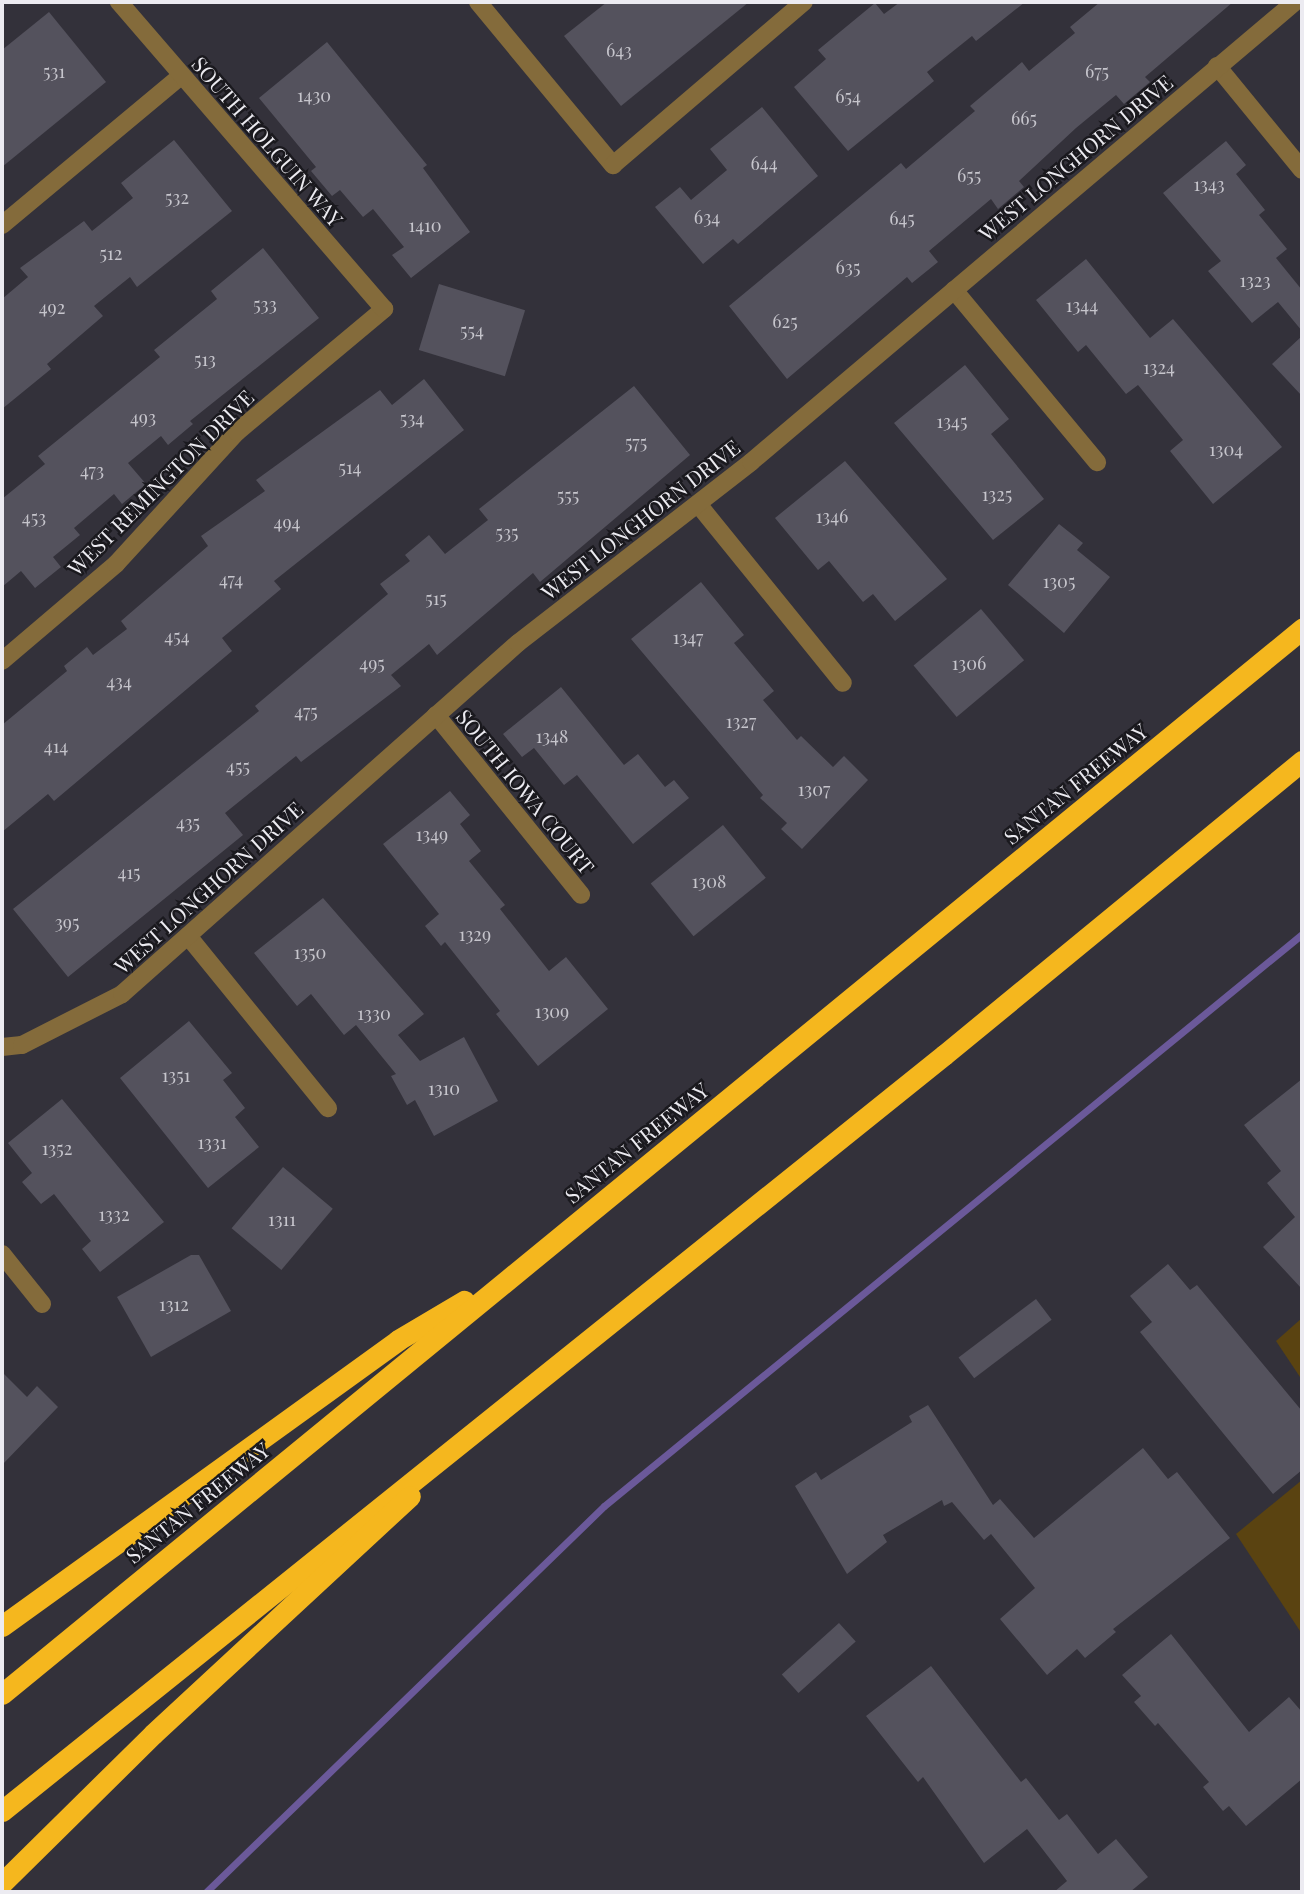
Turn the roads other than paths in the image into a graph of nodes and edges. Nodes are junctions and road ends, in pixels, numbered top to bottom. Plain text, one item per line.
1 (119, 2) edge
2 (478, 2) edge
3 (804, 2) edge
4 (1295, 2) edge
5 (1217, 66) junction
6 (181, 76) junction
7 (1302, 170) edge
8 (2, 225) edge
9 (954, 290) junction
10 (384, 309) joint
11 (1097, 462) dead end
12 (698, 504) junction
13 (1302, 629) edge
14 (2, 661) edge
15 (843, 683) dead end
16 (436, 715) junction
17 (1302, 761) edge
18 (581, 895) dead end
19 (188, 936) junction
20 (2, 1047) edge
21 (328, 1108) dead end
22 (2, 1254) edge
23 (531, 1259) junction
24 (42, 1304) dead end
25 (513, 1398) junction
26 (2, 1626) edge
27 (2, 1694) edge
28 (2, 1811) edge
29 (2, 1883) edge

1 - 6 street, SOUTH HOLGUIN WAY
2 - 3 street
4 - 5 street, WEST LONGHORN DRIVE
5 - 7 street
5 - 9 street, WEST LONGHORN DRIVE
6 - 8 street
6 - 10 street, SOUTH HOLGUIN WAY
9 - 11 street
9 - 12 street, WEST LONGHORN DRIVE
10 - 14 street, WEST REMINGTON DRIVE
12 - 15 street
12 - 16 street, WEST LONGHORN DRIVE
13 - 23 highway, SANTAN FREEWAY
16 - 18 street, SOUTH IOWA COURT
16 - 19 street, WEST LONGHORN DRIVE
17 - 25 highway
19 - 20 street, WEST LONGHORN DRIVE
19 - 21 street
22 - 24 street
23 - 26 highway
23 - 27 highway, SANTAN FREEWAY
25 - 28 highway
25 - 29 highway

